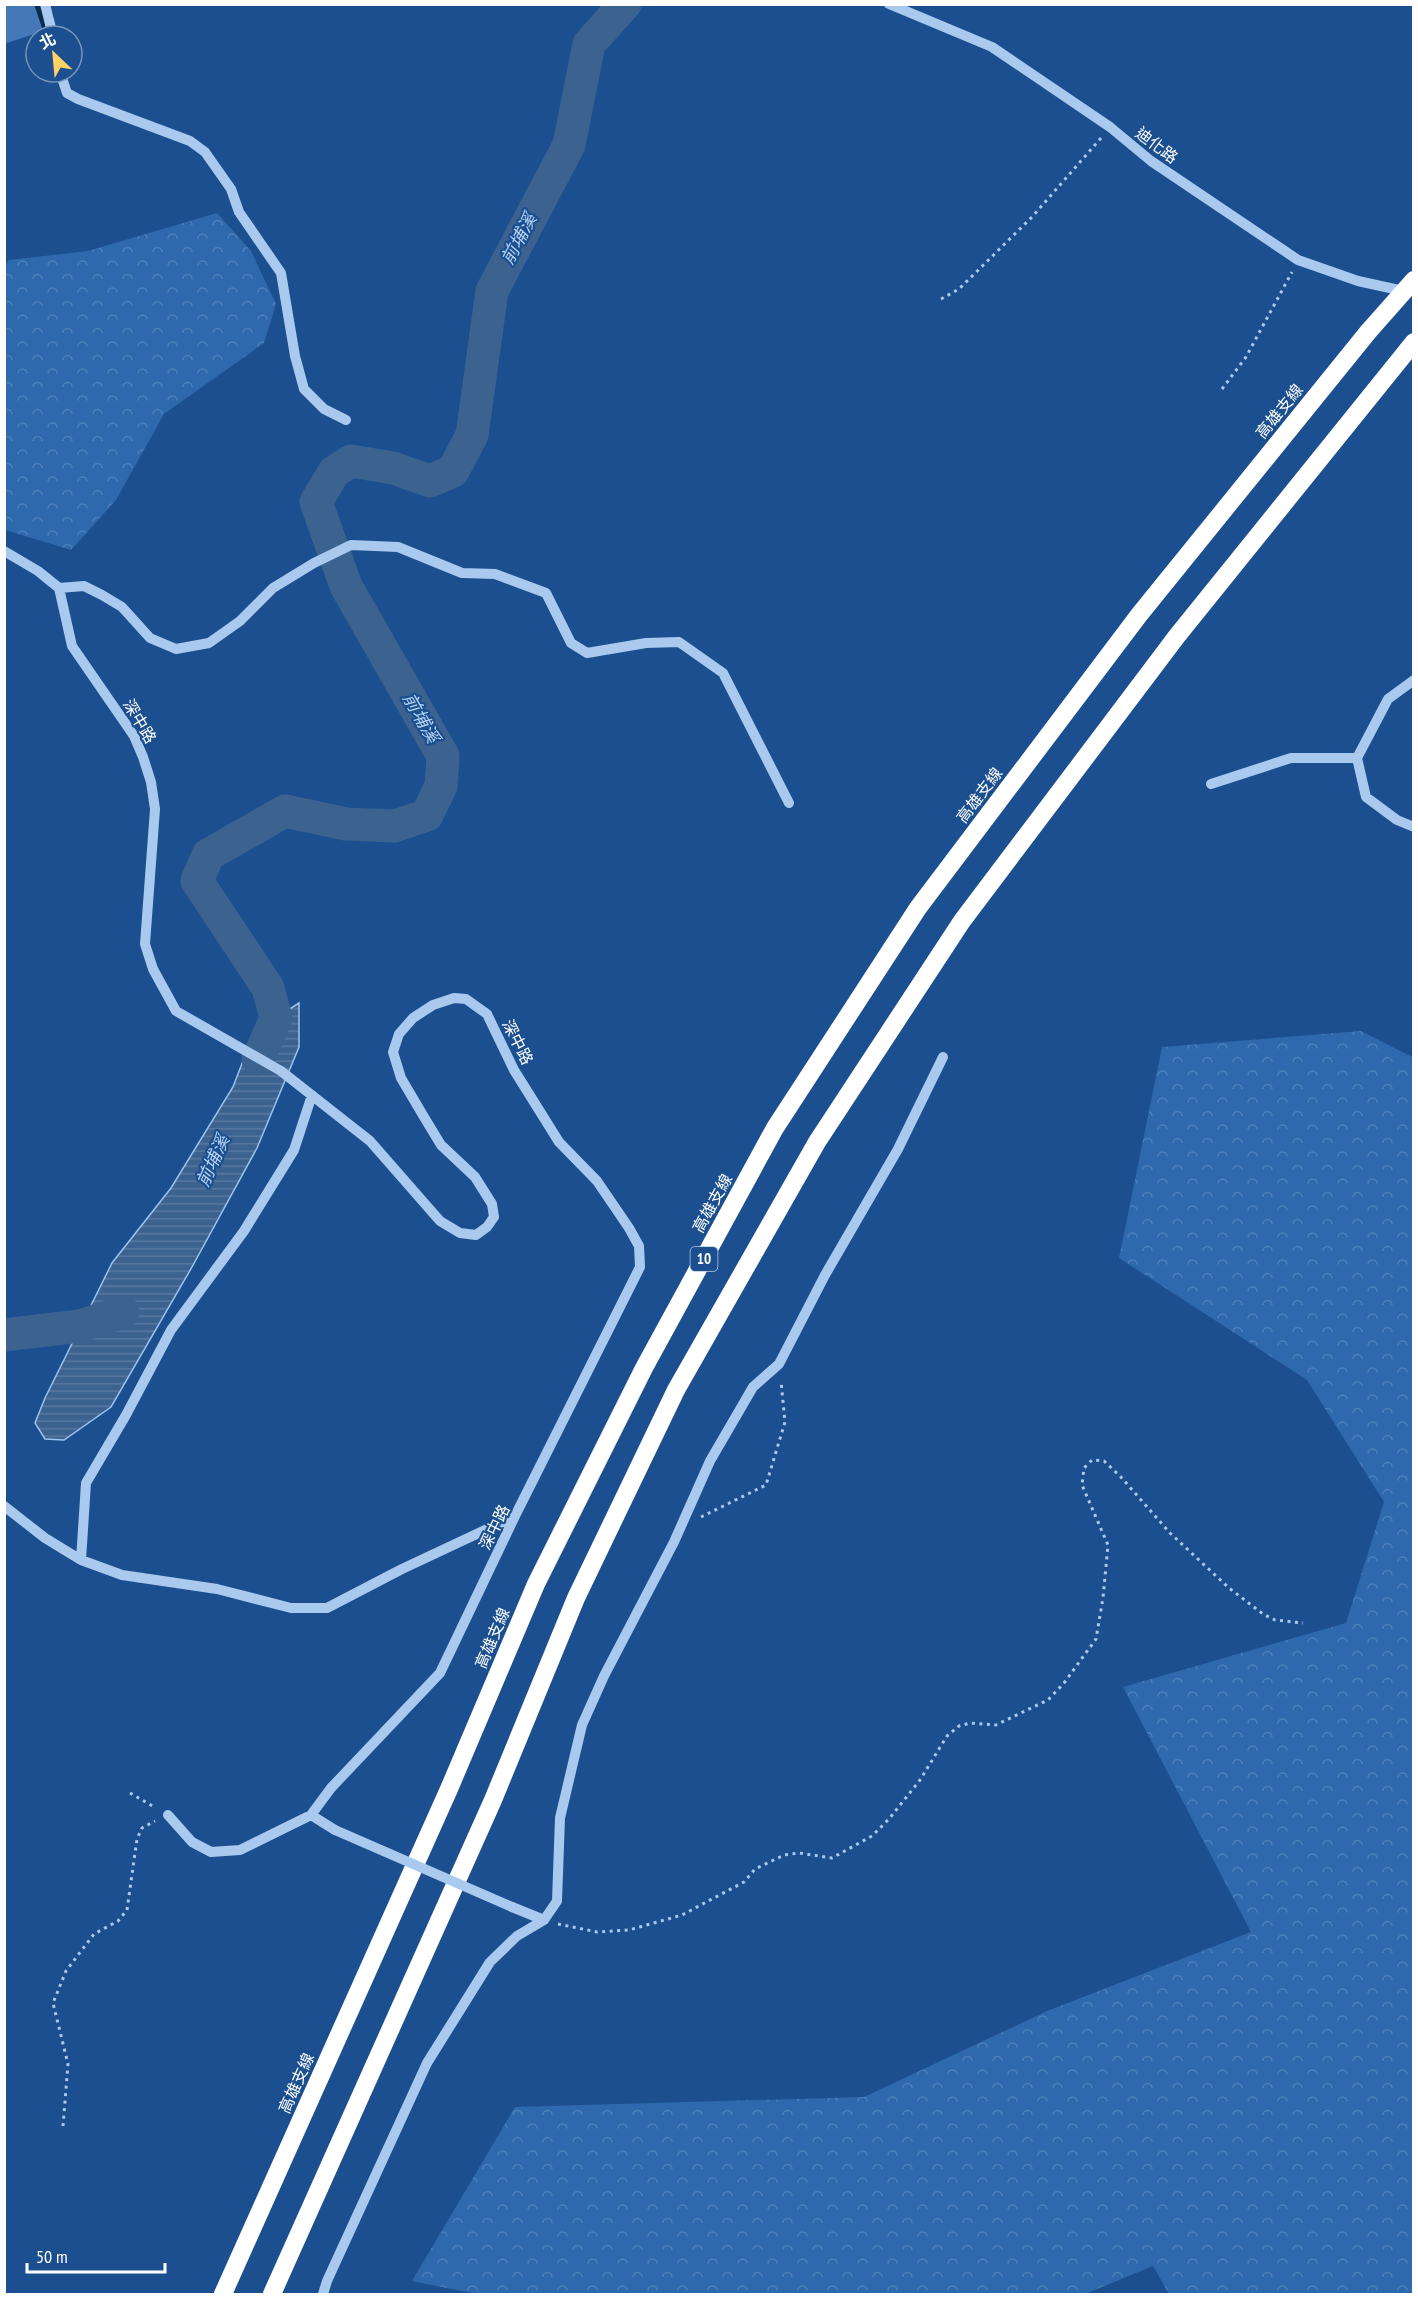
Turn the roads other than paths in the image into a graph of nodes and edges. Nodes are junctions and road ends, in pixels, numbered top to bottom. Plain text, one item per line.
1 (45, 4) edge
2 (889, 4) edge
3 (49, 24) edge
4 (64, 84) edge
5 (1413, 280) edge
6 (1413, 293) edge
7 (1413, 342) edge
8 (346, 420) dead end
9 (4, 551) edge
10 (59, 588) junction
11 (1413, 680) edge
12 (1357, 758) junction
13 (1211, 784) dead end
14 (789, 803) dead end
15 (1413, 827) edge
16 (943, 1057) dead end
17 (312, 1095) junction
18 (4, 1506) edge
19 (515, 1516) junction
20 (81, 1560) junction
21 (168, 1815) road end
22 (311, 1815) junction
23 (544, 1920) junction
24 (223, 2295) edge
25 (272, 2295) edge
26 (323, 2295) edge

1 - 3 street
2 - 6 street, 迪化路
4 - 8 street
5 - 24 highway, 高雄支線 / 10, bridge
7 - 25 highway, 10
9 - 10 street
10 - 14 street
10 - 17 street, 深中路
11 - 12 street
12 - 13 street
12 - 15 street
16 - 23 street
17 - 19 street, 深中路
17 - 20 street
18 - 20 street
19 - 20 street
19 - 22 street, 深中路
21 - 22 street, 深中路
22 - 23 street, bridge
23 - 26 street

